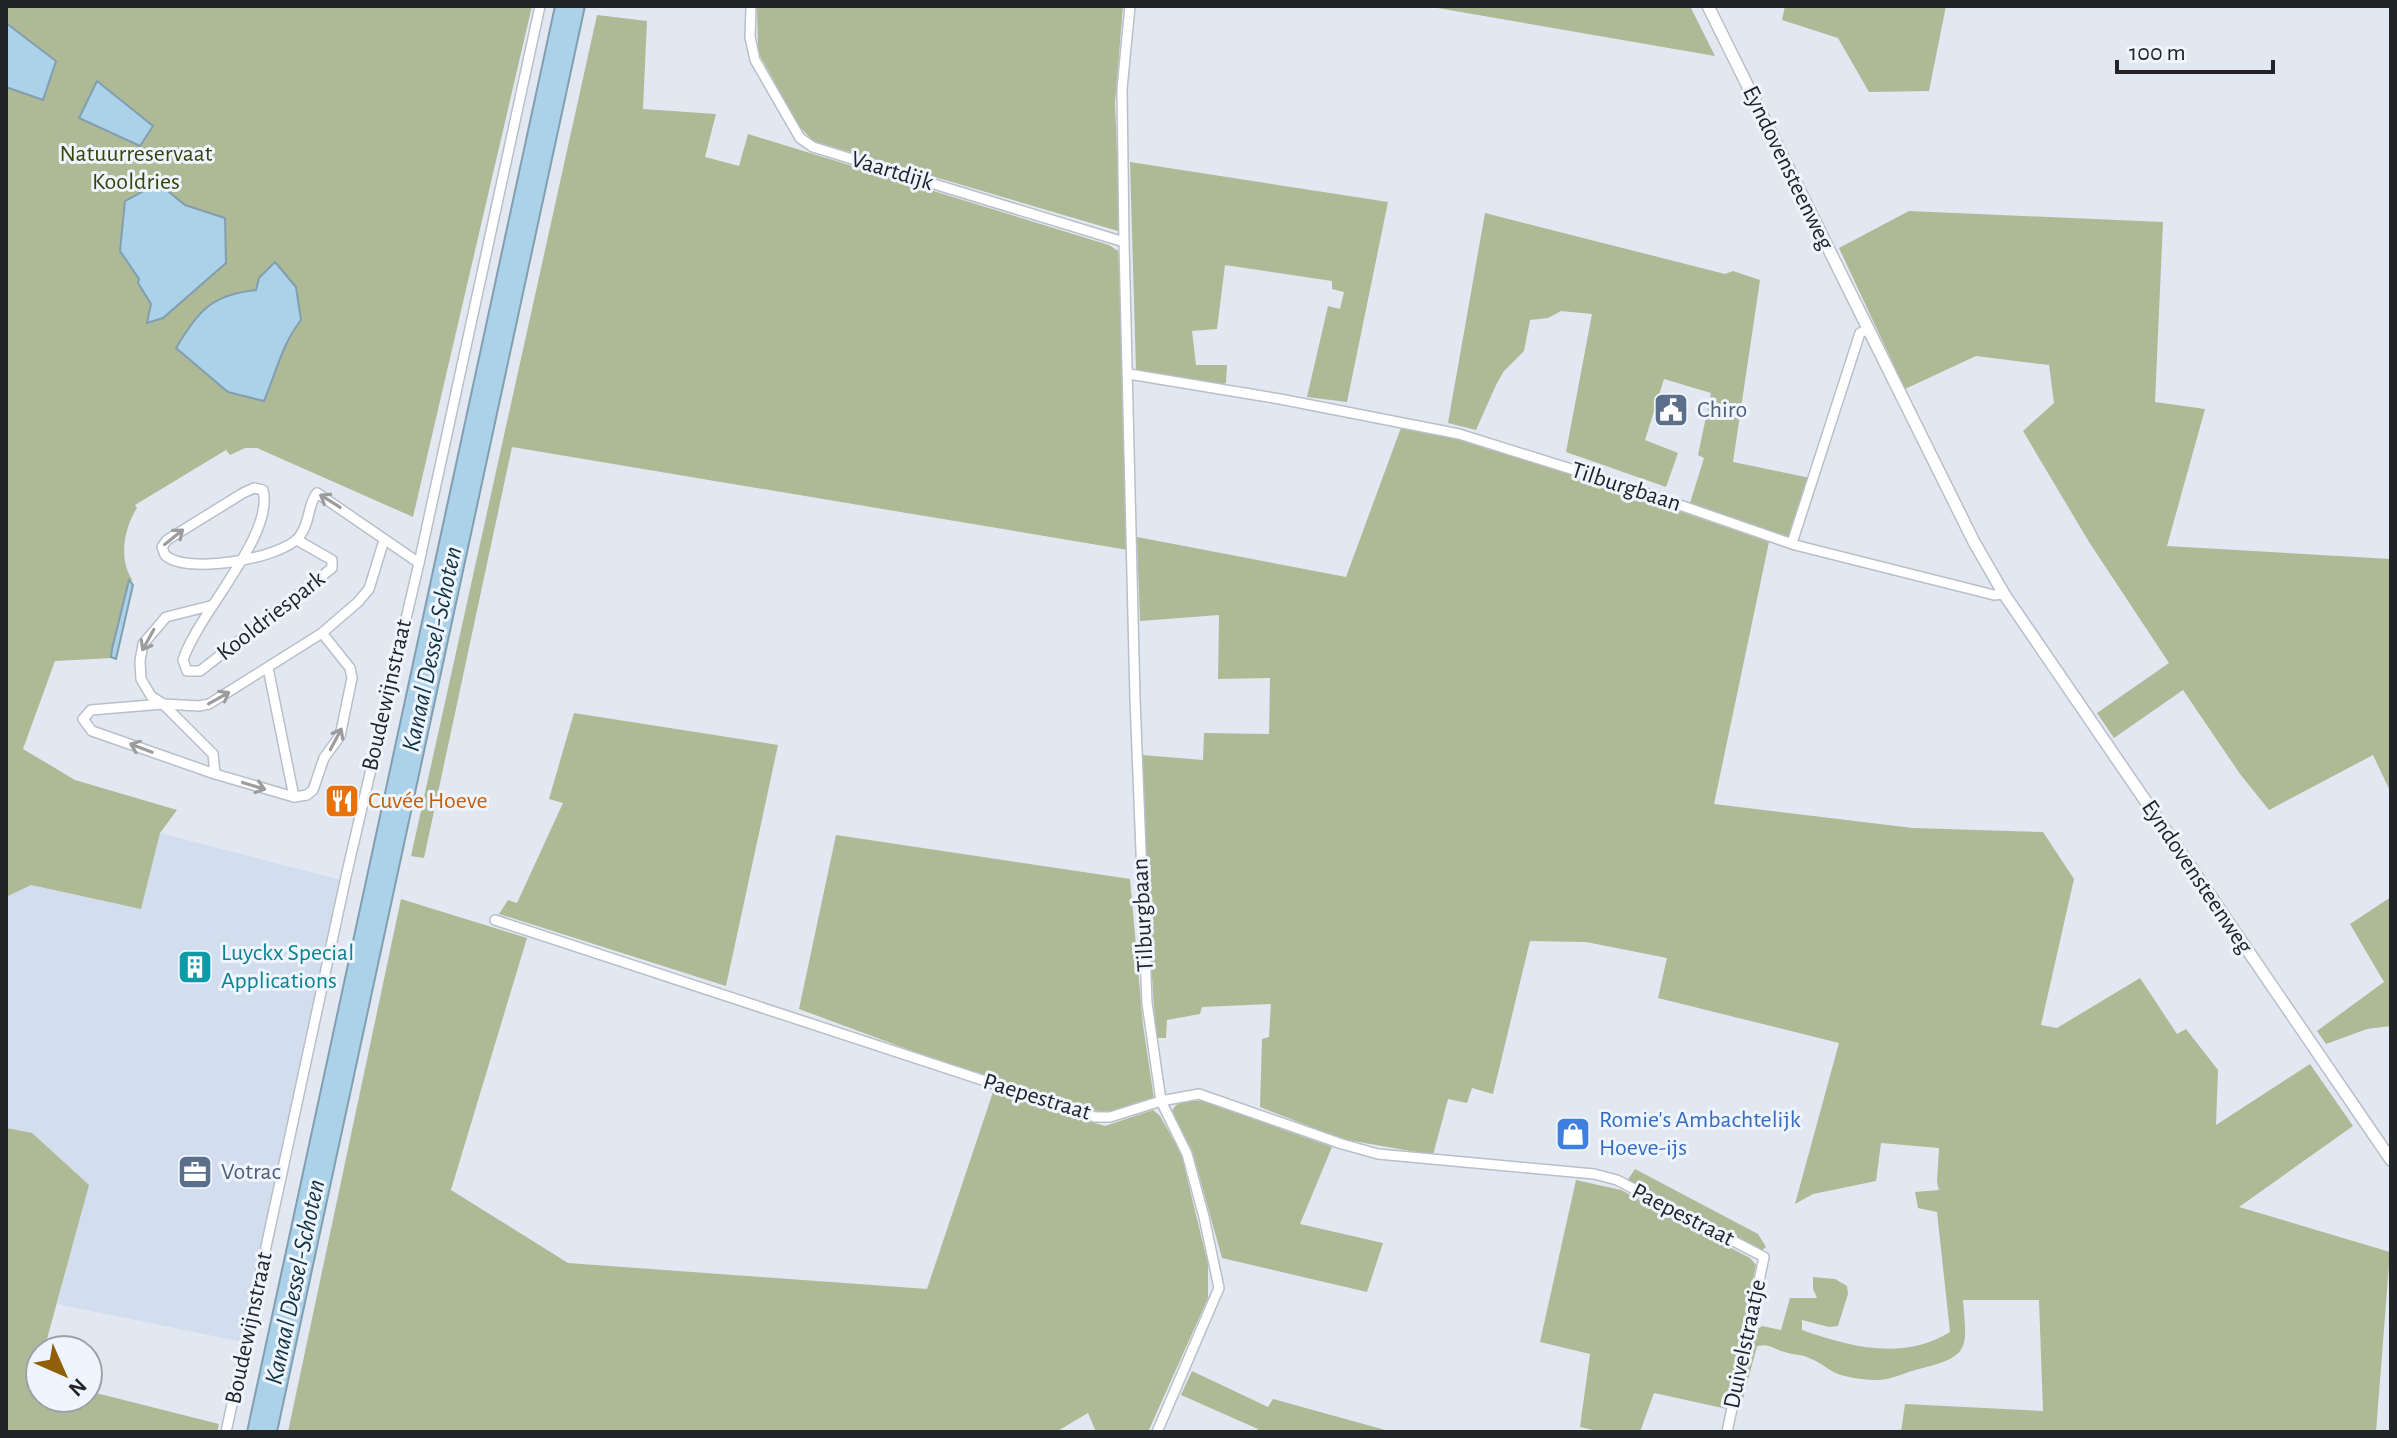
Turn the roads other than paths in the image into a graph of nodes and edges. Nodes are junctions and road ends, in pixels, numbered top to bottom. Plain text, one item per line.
1 (540, 6) edge
2 (751, 6) edge
3 (1130, 6) edge
4 (1708, 6) edge
5 (1124, 242) junction
6 (1868, 329) junction
7 (1129, 374) junction
8 (297, 540) junction
9 (384, 540) junction
10 (1792, 543) junction
11 (243, 561) junction
12 (419, 563) junction
13 (2004, 594) junction
14 (210, 606) junction
15 (322, 633) junction
16 (268, 668) junction
17 (163, 704) junction
18 (215, 774) junction
19 (294, 797) junction
20 (495, 920) dead end
21 (1161, 1101) junction
22 (2391, 1160) edge
23 (1764, 1257) joint
24 (226, 1432) edge
25 (1157, 1432) edge
26 (1727, 1432) edge

1 - 12 street, Boudewijnstraat
2 - 5 street, Vaartdijk
3 - 5 street, Tilburgbaan
4 - 6 street, Eyndovensteenweg
5 - 7 street, Tilburgbaan
6 - 10 street
6 - 13 street, Eyndovensteenweg
7 - 10 street, Tilburgbaan
7 - 21 street, Tilburgbaan
9 -> 8 street, Kooldriespark
8 - 11 street, Kooldriespark
8 - 14 street, Kooldriespark
9 - 12 street, Kooldriespark
9 - 15 street, Kooldriespark
10 - 13 street
11 -> 11 street, Kooldriespark
11 - 14 street, Kooldriespark
12 - 24 street, Boudewijnstraat
13 - 22 street, Eyndovensteenweg
14 -> 17 street, Kooldriespark
15 - 16 street, Kooldriespark
19 -> 15 street, Kooldriespark
17 -> 16 street, Kooldriespark
16 - 19 street, Kooldriespark
17 - 18 street, Kooldriespark
18 -> 17 street, Kooldriespark
18 -> 19 street, Kooldriespark
20 - 21 street, Paepestraat
21 - 23 street, Paepestraat
21 - 25 street, Tilburgbaan
23 - 26 street, Duivelstraatje

